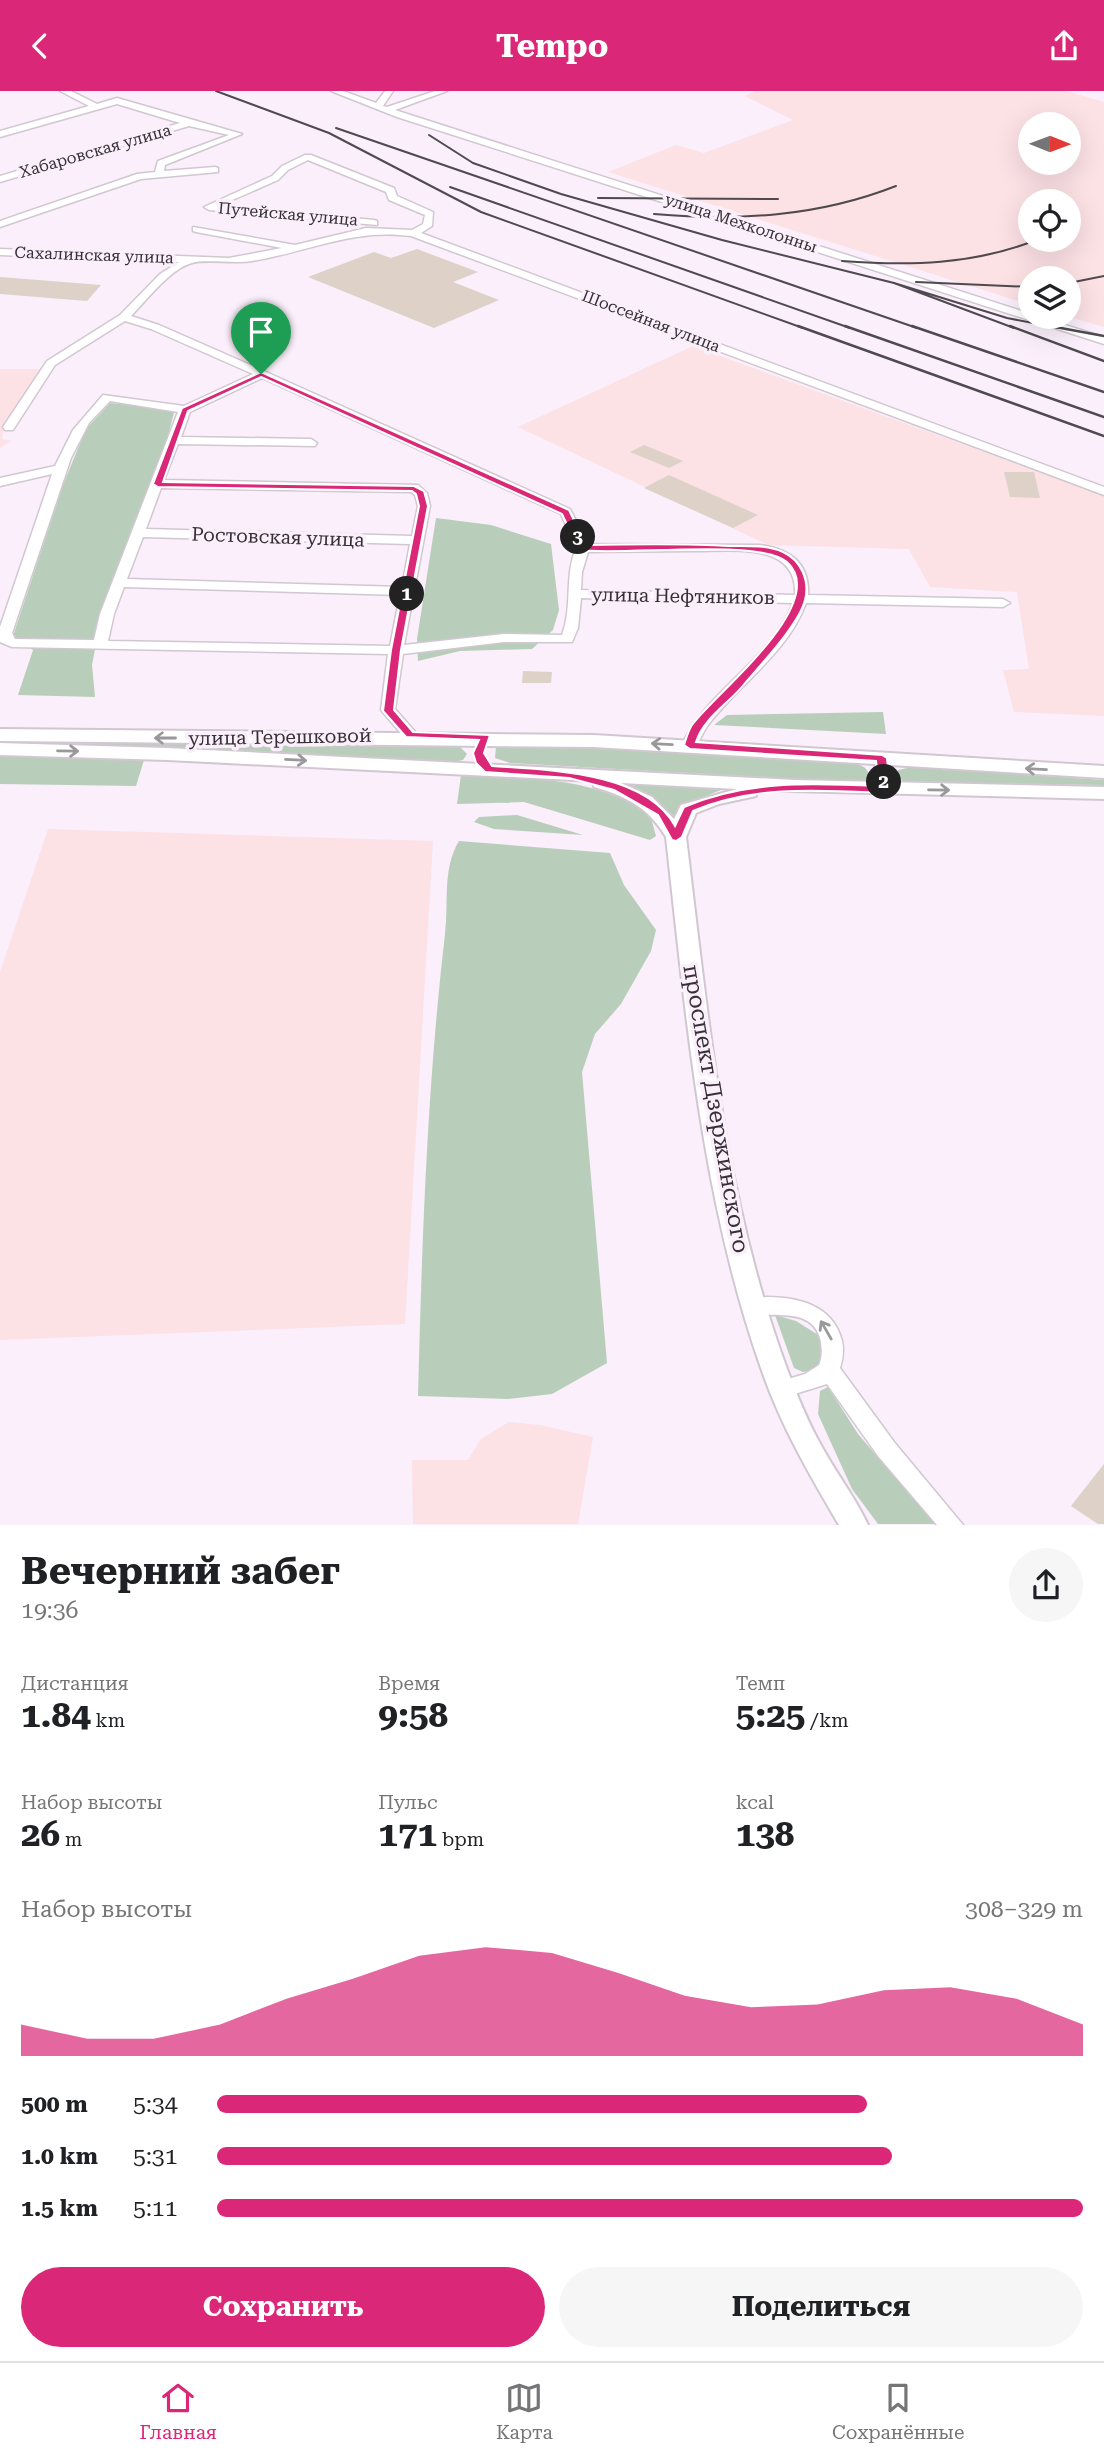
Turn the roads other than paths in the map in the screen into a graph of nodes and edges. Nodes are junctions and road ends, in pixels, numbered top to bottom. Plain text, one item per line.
1 (64, 91) edge
2 (335, 91) edge
3 (389, 91) edge
4 (443, 91) edge
5 (95, 106) junction
6 (383, 108) junction
7 (189, 123) junction
8 (0, 134) edge
9 (215, 170) dead end
10 (159, 173) junction
11 (0, 179) edge
12 (0, 224) edge
13 (382, 228) junction
14 (196, 229) dead end
15 (413, 233) junction
16 (293, 248) junction
17 (0, 252) edge
18 (189, 260) junction
19 (124, 317) junction
20 (1104, 341) edge
21 (261, 374) junction
22 (185, 410) junction
23 (9, 427) dead end
24 (173, 440) junction
25 (311, 443) dead end
26 (60, 469) junction
27 (0, 482) edge
28 (158, 484) junction
29 (1104, 491) edge
30 (139, 533) junction
31 (416, 540) junction
32 (583, 548) junction
33 (120, 583) junction
34 (408, 591) junction
35 (573, 594) junction
36 (801, 599) junction
37 (1003, 603) dead end
38 (100, 645) junction
39 (396, 650) junction
40 (0, 734) edge
41 (410, 735) junction
42 (486, 737) junction
43 (690, 745) junction
44 (0, 749) edge
45 (882, 758) junction
46 (489, 769) junction
47 (1104, 772) edge
48 (569, 774) junction
49 (795, 786) junction
50 (885, 789) junction
51 (1104, 793) edge
52 (676, 837) junction
53 (754, 1306) junction
54 (828, 1370) junction
55 (782, 1389) junction
56 (854, 1524) edge
57 (952, 1524) edge

1 - 5 street
2 - 6 street, улица Мехколонны
3 - 6 street
4 - 6 street
5 - 7 street
5 - 8 street
6 - 20 street, улица Мехколонны
7 - 10 street
7 - 11 street, Хабаровская улица
9 - 10 street
10 - 12 street
13 - 15 street, Шоссейная улица
13 - 15 street, Путейская улица
13 - 16 street, Шоссейная улица
14 - 16 street
15 - 29 street, Шоссейная улица
16 - 18 street, Шоссейная улица
17 - 18 street, Сахалинская улица
18 - 19 street
19 - 21 street
19 - 23 street
21 - 22 street
21 - 32 street
22 - 24 street
22 - 26 street
24 - 25 street
24 - 28 street
26 - 27 street
26 - 38 street
28 - 30 street
28 - 31 street
30 - 31 street, Ростовская улица
30 - 33 street
31 - 34 street
32 - 35 street
32 - 36 street
33 - 34 street
33 - 38 street
34 - 39 street
35 - 36 street, улица Нефтяников
35 - 39 street
36 - 37 street, улица Нефтяников
36 - 43 street
38 - 39 street
39 - 41 street
41 -> 40 main road, улица Терешковой
41 - 42 main road, улица Терешковой
43 -> 42 main road, улица Терешковой
42 - 46 main road
43 - 45 main road, улица Терешковой
44 -> 46 main road, улица Терешковой
47 -> 45 main road, улица Терешковой
45 - 50 main road
46 - 48 main road, улица Терешковой
48 - 49 main road, улица Терешковой
48 - 52 main road
49 - 50 main road, улица Терешковой
49 - 52 main road
50 -> 51 main road, улица Терешковой
52 - 53 main road, проспект Дзержинского
54 -> 53 street
53 - 55 main road, проспект Дзержинского
54 - 55 street
54 - 57 street
55 - 56 main road, проспект Дзержинского

